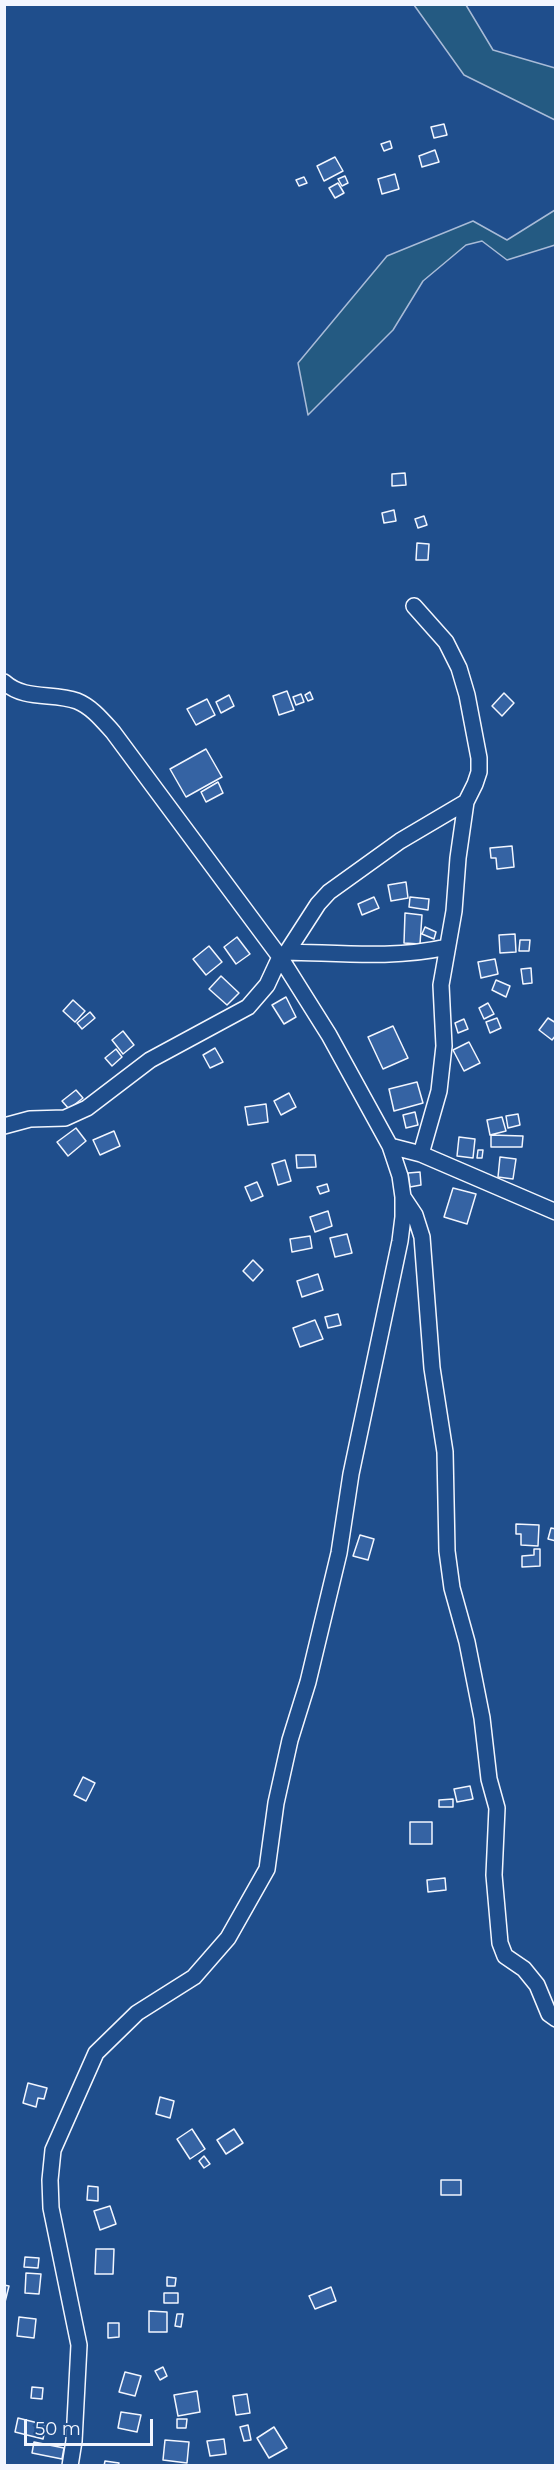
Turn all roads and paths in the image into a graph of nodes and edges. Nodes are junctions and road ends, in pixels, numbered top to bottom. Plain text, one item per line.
1 (414, 606) dead end
2 (4, 682) edge
3 (466, 802) junction
4 (447, 947) junction
5 (284, 954) junction
6 (4, 1126) edge
7 (390, 1146) junction
8 (421, 1154) junction
9 (403, 1197) junction
10 (555, 1212) edge
11 (555, 2019) edge
12 (70, 2466) edge

1 - 3 street
2 - 5 street
3 - 4 street
3 - 5 street
4 - 5 street
4 - 8 street
5 - 6 street
5 - 7 street
7 - 8 street
7 - 9 street
8 - 10 street
9 - 11 street
9 - 12 street

